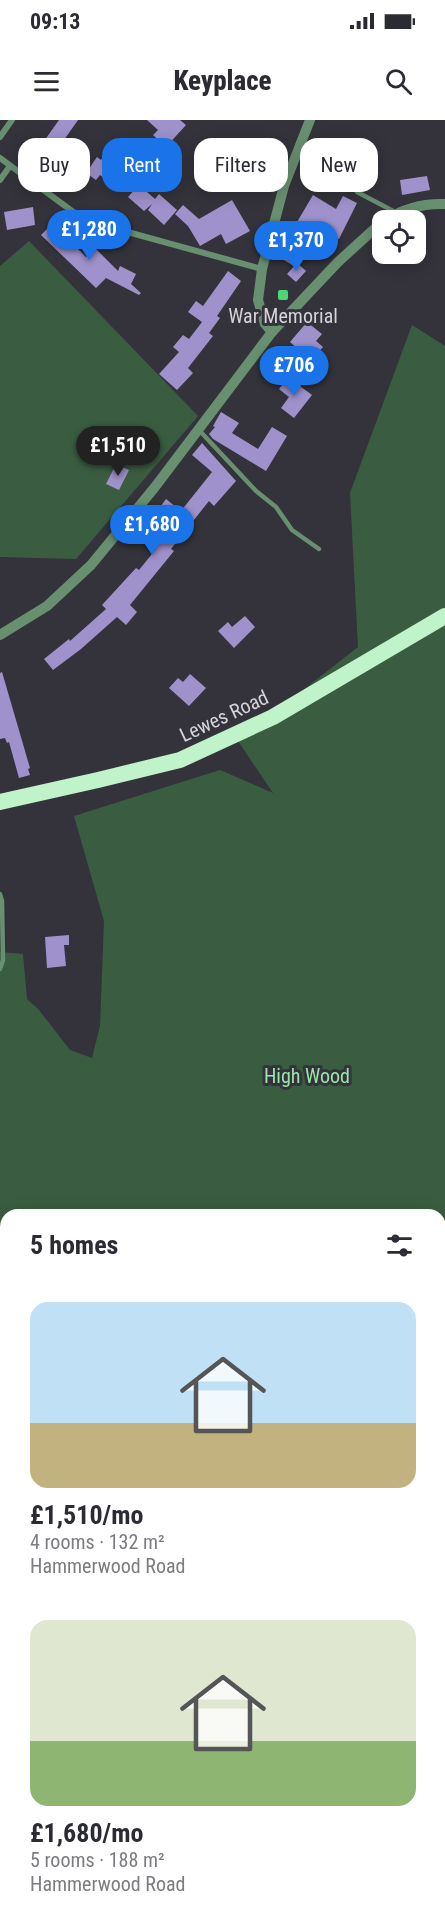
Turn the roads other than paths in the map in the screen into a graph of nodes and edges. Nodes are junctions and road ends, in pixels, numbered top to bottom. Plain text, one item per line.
1 (12, 120) edge
2 (310, 120) edge
3 (0, 137) edge
4 (0, 158) edge
5 (10, 166) junction
6 (0, 180) edge
7 (357, 192) dead end
8 (445, 204) edge
9 (392, 210) edge
10 (408, 210) edge
11 (372, 232) edge
12 (262, 269) junction
13 (272, 332) junction
14 (198, 429) junction
15 (319, 549) dead end
16 (445, 616) edge
17 (0, 635) edge
18 (0, 802) edge
19 (0, 894) edge
20 (0, 969) edge

1 - 3 street
2 - 12 street
4 - 5 street
5 - 6 street
5 - 12 street
7 - 9 lane
8 - 10 street
11 - 13 street
12 - 13 street
13 - 14 street
14 - 15 lane
14 - 17 street
16 - 18 highway, Lewes Road
19 - 20 lane

